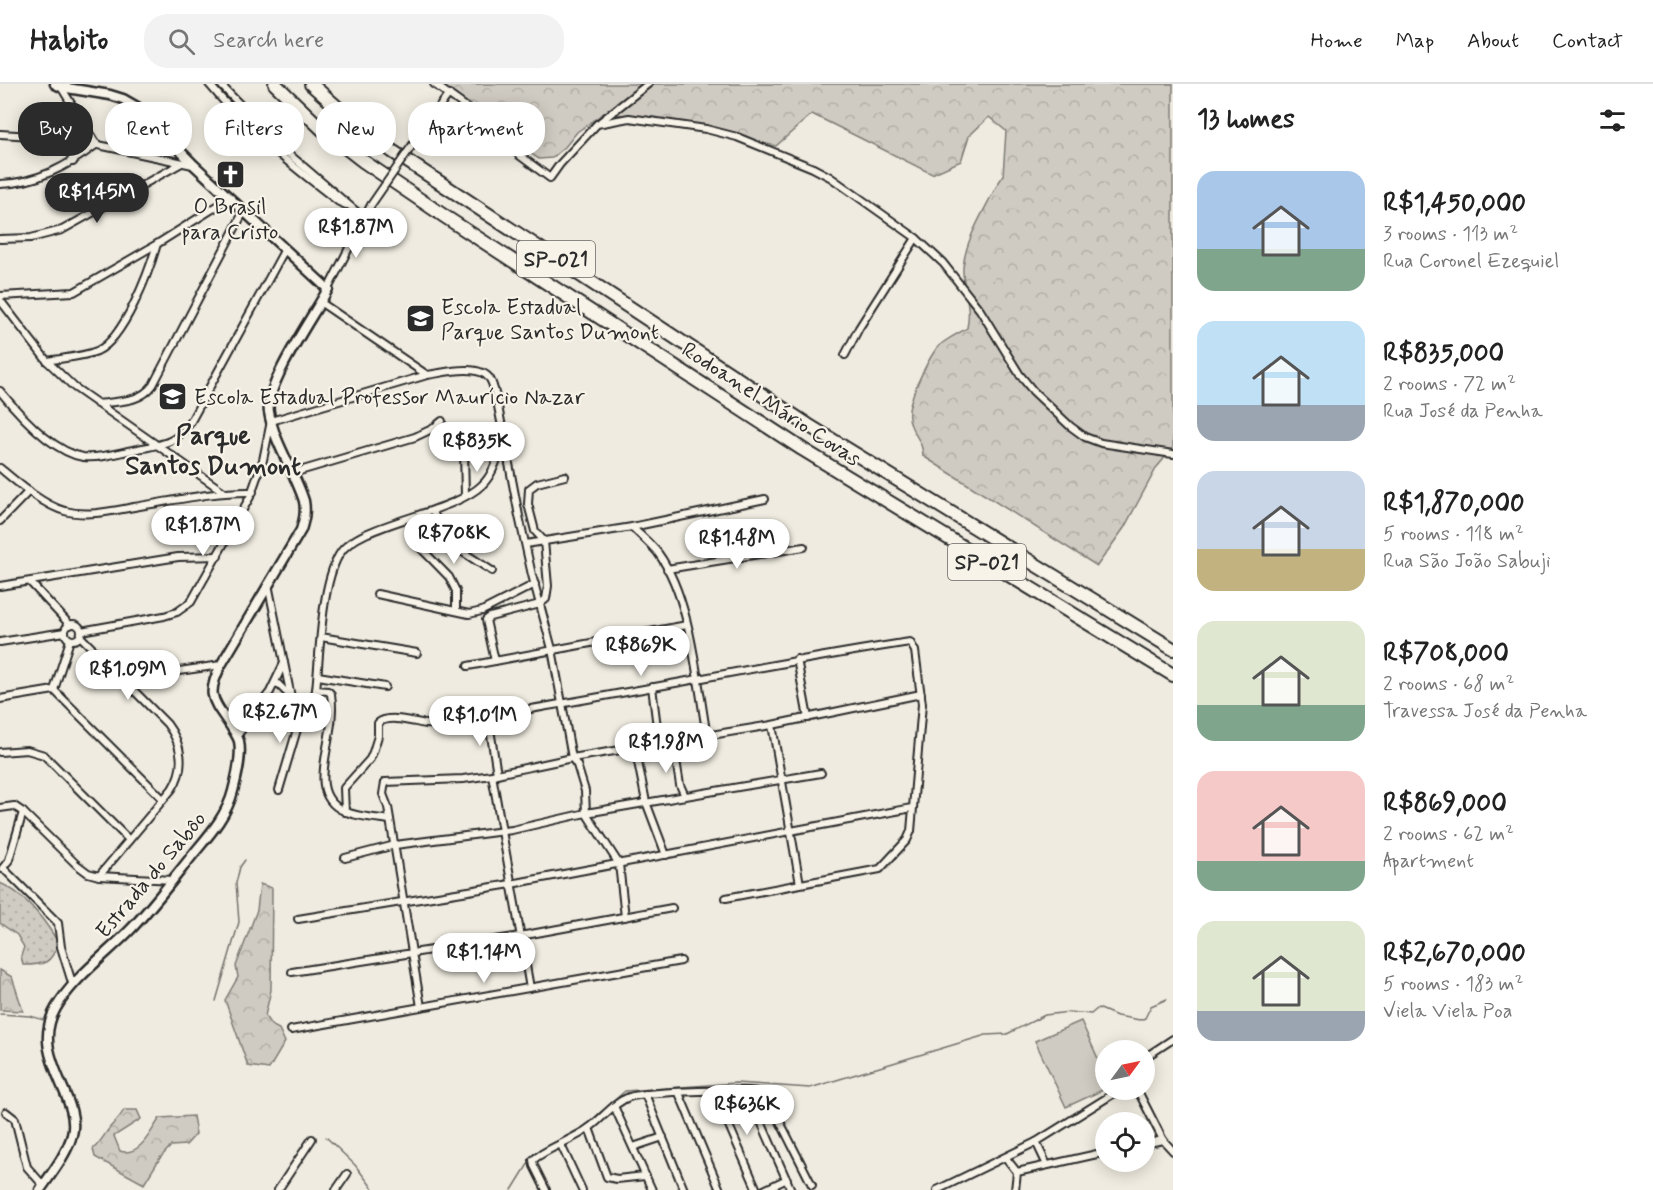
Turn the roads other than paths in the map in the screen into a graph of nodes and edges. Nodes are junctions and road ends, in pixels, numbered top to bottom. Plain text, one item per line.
1 (209, 84) edge
2 (220, 84) edge
3 (275, 84) edge
4 (311, 84) edge
5 (434, 84) edge
6 (648, 84) edge
7 (58, 85) edge
8 (449, 94) junction
9 (69, 102) edge
10 (597, 124) junction
11 (0, 134) edge
12 (18, 135) edge
13 (93, 138) edge
14 (93, 143) edge
15 (97, 144) junction
16 (71, 156) edge
17 (73, 162) junction
18 (180, 164) junction
19 (194, 165) junction
20 (0, 184) edge
21 (230, 198) junction
22 (350, 206) junction
23 (244, 211) junction
24 (364, 218) junction
25 (916, 238) junction
26 (0, 240) edge
27 (158, 244) junction
28 (285, 249) junction
29 (328, 289) junction
30 (0, 298) edge
31 (321, 302) junction
32 (845, 355) dead end
33 (47, 361) junction
34 (427, 375) junction
35 (0, 391) edge
36 (97, 404) junction
37 (271, 421) junction
38 (442, 422) dead end
39 (504, 440) junction
40 (156, 445) junction
41 (464, 450) dead end
42 (1173, 454) edge
43 (0, 468) edge
44 (293, 473) junction
45 (565, 476) dead end
46 (29, 491) junction
47 (224, 492) junction
48 (253, 492) junction
49 (465, 496) junction
50 (765, 499) dead end
51 (432, 510) junction
52 (0, 521) edge
53 (632, 527) junction
54 (411, 538) dead end
55 (544, 541) junction
56 (526, 544) junction
57 (804, 547) dead end
58 (218, 556) junction
59 (667, 569) junction
60 (492, 571) dead end
61 (30, 582) junction
62 (268, 583) junction
63 (535, 584) junction
64 (0, 586) edge
65 (377, 594) dead end
66 (540, 604) junction
67 (456, 611) junction
68 (70, 625) junction
69 (687, 625) junction
70 (65, 632) junction
71 (81, 633) junction
72 (321, 638) junction
73 (70, 640) junction
74 (0, 642) edge
75 (552, 649) junction
76 (1173, 649) edge
77 (417, 653) dead end
78 (797, 659) junction
79 (495, 661) junction
80 (285, 663) junction
81 (221, 664) junction
82 (468, 666) dead end
83 (1173, 675) edge
84 (318, 676) junction
85 (123, 679) junction
86 (696, 679) junction
87 (276, 682) junction
88 (385, 687) dead end
89 (652, 687) junction
90 (54, 690) junction
91 (316, 690) junction
92 (921, 694) junction
93 (291, 697) junction
94 (0, 699) edge
95 (562, 704) junction
96 (304, 705) junction
97 (488, 716) junction
98 (808, 718) junction
99 (771, 725) junction
100 (237, 736) junction
101 (707, 736) junction
102 (673, 741) junction
103 (659, 743) junction
104 (634, 747) junction
105 (0, 752) edge
106 (572, 758) junction
107 (821, 774) dead end
108 (495, 775) junction
109 (782, 780) junction
110 (279, 790) dead end
111 (685, 796) junction
112 (163, 799) junction
113 (646, 802) junction
114 (0, 808) edge
115 (912, 808) junction
116 (23, 812) junction
117 (345, 812) junction
118 (586, 813) junction
119 (390, 820) junction
120 (502, 830) junction
121 (791, 831) junction
122 (129, 840) junction
123 (395, 845) junction
124 (666, 855) junction
125 (345, 858) dead end
126 (619, 864) junction
127 (1, 869) edge
128 (99, 876) junction
129 (173, 880) junction
130 (511, 884) junction
131 (800, 884) junction
132 (726, 898) dead end
133 (403, 902) junction
134 (672, 908) dead end
135 (625, 917) junction
136 (298, 919) dead end
137 (520, 936) junction
138 (412, 954) junction
139 (681, 961) dead end
140 (292, 972) dead end
141 (73, 986) junction
142 (530, 988) junction
143 (421, 1007) junction
144 (291, 1030) dead end
145 (1171, 1041) edge
146 (1173, 1049) edge
147 (1155, 1051) edge
148 (714, 1091) junction
149 (748, 1092) junction
150 (679, 1093) junction
151 (645, 1094) junction
152 (1103, 1100) edge
153 (1143, 1100) edge
154 (614, 1106) junction
155 (6, 1112) dead end
156 (589, 1128) junction
157 (663, 1137) junction
158 (312, 1139) dead end
159 (1163, 1140) junction
160 (1036, 1142) junction
161 (1155, 1142) edge
162 (561, 1145) junction
163 (633, 1147) junction
164 (1173, 1151) edge
165 (1095, 1154) edge
166 (1006, 1158) junction
167 (1047, 1164) junction
168 (1017, 1172) junction
169 (347, 1174) dead end
170 (645, 1176) junction
171 (787, 1179) junction
172 (956, 1181) junction
173 (812, 1185) dead end
174 (44, 1188) edge
175 (278, 1190) edge
176 (336, 1190) edge
177 (546, 1190) edge
178 (582, 1190) edge
179 (652, 1190) edge
180 (684, 1190) edge
181 (720, 1190) edge
182 (757, 1190) edge
183 (764, 1190) edge
184 (791, 1190) edge
185 (937, 1190) edge
186 (956, 1190) edge
187 (1015, 1190) edge

1 - 22 street
2 - 22 street
3 - 83 highway, Rodoanel Mário Covas / SP-021
4 - 76 highway, Rodoanel Mário Covas / SP-021
5 - 8 street
6 - 10 street
7 - 9 street
7 - 19 street
8 - 10 street
8 - 24 street, bridge
10 - 25 street
11 - 12 street
13 - 15 street
14 - 15 street
15 - 17 street
15 - 18 street
16 - 17 street
17 - 20 street
18 - 19 street
18 - 26 street
19 - 21 street
21 - 23 street
21 - 27 street
22 - 24 street
23 - 28 street
23 - 36 street
24 - 29 street
25 - 32 street
25 - 42 street
27 - 30 street
27 - 33 street
28 - 29 street
28 - 40 street
29 - 31 street
30 - 33 street
31 - 34 street
31 - 37 street
33 - 36 street
34 - 37 street
34 - 39 street
35 - 40 street
36 - 40 street
37 - 44 street
37 - 48 street
38 - 44 street
39 - 49 street
39 - 56 street
40 - 47 street
41 - 49 street
43 - 46 street
44 - 62 street
45 - 55 street
46 - 47 street
46 - 52 street
47 - 48 street
48 - 58 street
49 - 51 street
50 - 53 street
51 - 60 street
51 - 72 street
53 - 55 street
53 - 59 street
54 - 67 street
55 - 56 street
55 - 66 street
56 - 63 street
57 - 59 street
58 - 61 street
58 - 71 street
59 - 69 street
61 - 64 street
61 - 68 street
62 - 80 street
62 - 81 street
63 - 66 street
63 - 67 street
65 - 67 street
66 - 75 street
66 - 79 street
68 - 70 street
68 - 71 street
69 - 75 street
69 - 86 street
70 - 73 street
70 - 74 street
71 - 73 street
71 - 85 street
72 - 77 street
72 - 84 street
73 - 90 street
75 - 79 street
75 - 95 street
78 - 86 street
78 - 92 street
78 - 98 street
79 - 82 street
80 - 87 street
80 - 93 street
81 - 85 street
81 - 100 street
84 - 88 street
84 - 91 street
85 - 112 street
86 - 89 street
86 - 101 street
87 - 93 street
87 - 100 street
89 - 95 street
89 - 103 street
90 - 94 street
90 - 112 street
91 - 96 street
91 - 117 street
92 - 98 street
92 - 115 street
93 - 96 street
95 - 97 street
95 - 106 street
96 - 110 street
97 - 108 street
97 - 117 street
98 - 99 street
99 - 101 street
99 - 109 street
100 - 129 street, Estrada do Sabôo
101 - 102 street
102 - 103 street
102 - 111 street
103 - 104 street
104 - 106 street
104 - 113 street
105 - 122 street
106 - 108 street
106 - 118 street
107 - 109 street
108 - 119 street
108 - 120 street
109 - 111 street
109 - 121 street
111 - 113 street
112 - 122 street
113 - 118 street
113 - 124 street
114 - 116 street
115 - 121 street
115 - 131 street
116 - 127 street
116 - 128 street
117 - 119 street
118 - 120 street
118 - 126 street
119 - 123 street
120 - 123 street
120 - 130 street
121 - 124 street
121 - 131 street
122 - 128 street
123 - 125 street
123 - 133 street
124 - 126 street
126 - 130 street
126 - 135 street
127 - 141 street
128 - 129 street
129 - 141 street, Estrada do Sabôo
130 - 133 street
130 - 137 street
131 - 132 street
133 - 136 street
133 - 138 street
134 - 135 street
135 - 137 street
137 - 138 street
137 - 142 street
138 - 140 street
138 - 143 street
139 - 142 street
141 - 174 street, Estrada do Sabôo
142 - 143 street
143 - 144 street
145 - 146 street
145 - 147 street
148 - 149 street
148 - 150 street
148 - 182 street
149 - 171 street
149 - 173 street
150 - 151 street
150 - 181 street
151 - 154 street
151 - 157 street
152 - 160 street
153 - 159 street
154 - 156 street
154 - 163 street
155 - 174 street
156 - 162 street
156 - 170 street
157 - 163 street
157 - 180 street
158 - 175 street
159 - 161 street
159 - 164 street
160 - 166 street
160 - 167 street
162 - 177 street
162 - 178 street
163 - 170 street
165 - 167 street
166 - 168 street
166 - 172 street
167 - 168 street
168 - 187 street
169 - 176 street
170 - 179 street
171 - 183 street
171 - 184 street
172 - 185 street
172 - 186 street

